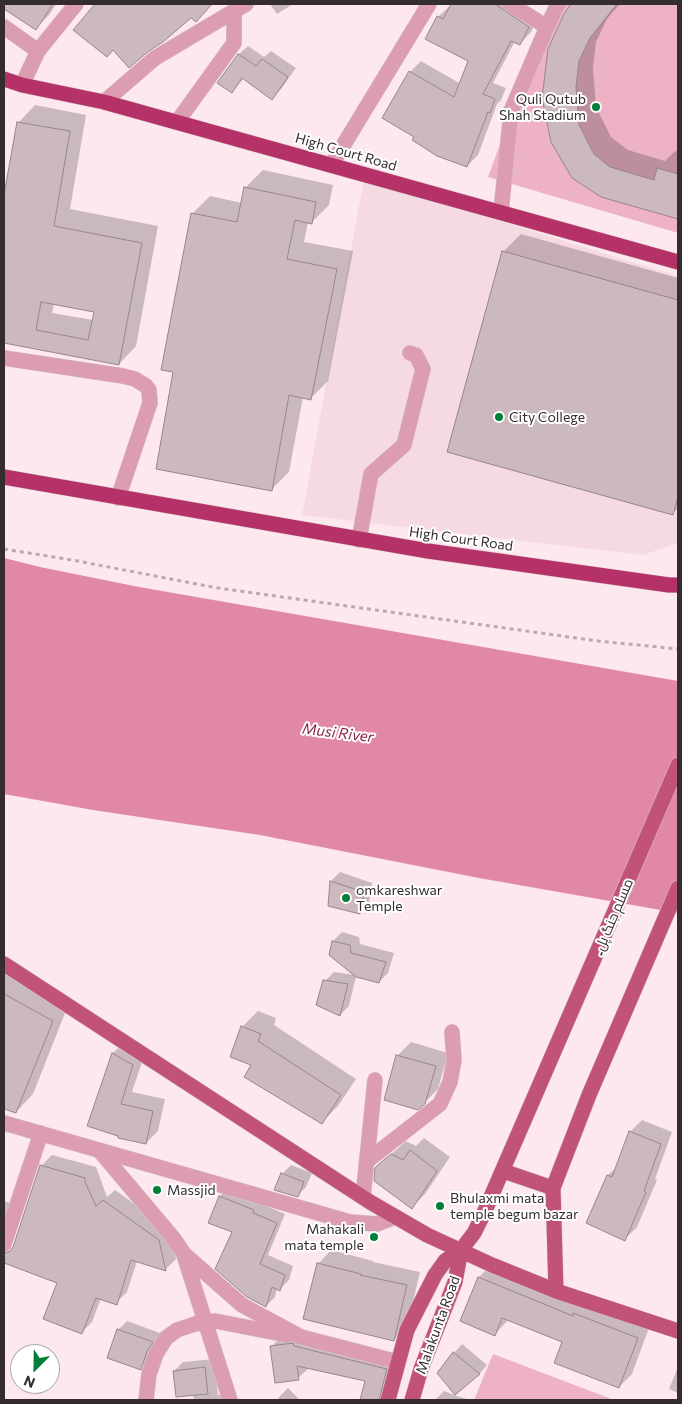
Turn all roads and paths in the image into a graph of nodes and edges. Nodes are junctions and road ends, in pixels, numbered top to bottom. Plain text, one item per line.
1 (76, 4) edge
2 (429, 4) edge
3 (510, 4) edge
4 (558, 4) edge
5 (240, 8) edge
6 (4, 26) edge
7 (547, 27) junction
8 (38, 51) junction
9 (4, 79) edge
10 (22, 85) junction
11 (104, 102) junction
12 (177, 122) junction
13 (332, 164) junction
14 (501, 212) junction
15 (678, 262) edge
16 (410, 353) dead end
17 (4, 358) edge
18 (4, 477) edge
19 (118, 498) junction
20 (359, 540) junction
21 (4, 549) edge
22 (678, 585) edge
23 (678, 649) edge
24 (678, 766) edge
25 (678, 888) edge
26 (4, 964) edge
27 (452, 1032) dead end
28 (375, 1080) dead end
29 (4, 1123) edge
30 (41, 1133) junction
31 (99, 1150) junction
32 (367, 1162) junction
33 (503, 1171) junction
34 (553, 1188) junction
35 (363, 1197) junction
36 (395, 1217) junction
37 (4, 1244) edge
38 (461, 1250) junction
39 (184, 1254) junction
40 (556, 1291) junction
41 (206, 1322) junction
42 (678, 1332) edge
43 (301, 1337) junction
44 (398, 1362) junction
45 (146, 1400) edge
46 (230, 1400) edge
47 (388, 1400) edge
48 (412, 1400) edge

1 - 8 street
2 - 13 street
3 - 7 street
4 - 7 street
5 - 11 street
5 - 12 street
6 - 8 street
7 - 14 street
8 - 10 street
9 - 10 highway, High Court Road
10 - 11 highway, High Court Road
11 - 12 highway, High Court Road
12 - 13 highway, High Court Road
13 - 14 highway, High Court Road
14 - 15 highway, High Court Road
16 - 20 street
17 - 19 street
18 - 19 highway, High Court Road
19 - 20 highway, High Court Road
20 - 22 highway, High Court Road
21 - 23 path
24 - 33 main road, مسلم جنگ پل۔
25 - 34 main road
26 - 35 main road
27 - 32 street
28 - 32 street
29 - 30 street
30 - 31 street
30 - 37 street
31 - 36 street
31 - 39 street
32 - 35 street
33 - 34 main road
33 - 38 main road, مسلم جنگ پل۔
34 - 40 main road
35 - 36 main road
36 - 38 main road
38 - 40 main road
38 - 44 main road
38 - 48 main road, Malakunta Road
39 - 41 street
39 - 43 street
40 - 42 main road
41 - 43 street
41 - 45 street
41 - 46 street
43 - 44 street
44 - 47 main road

